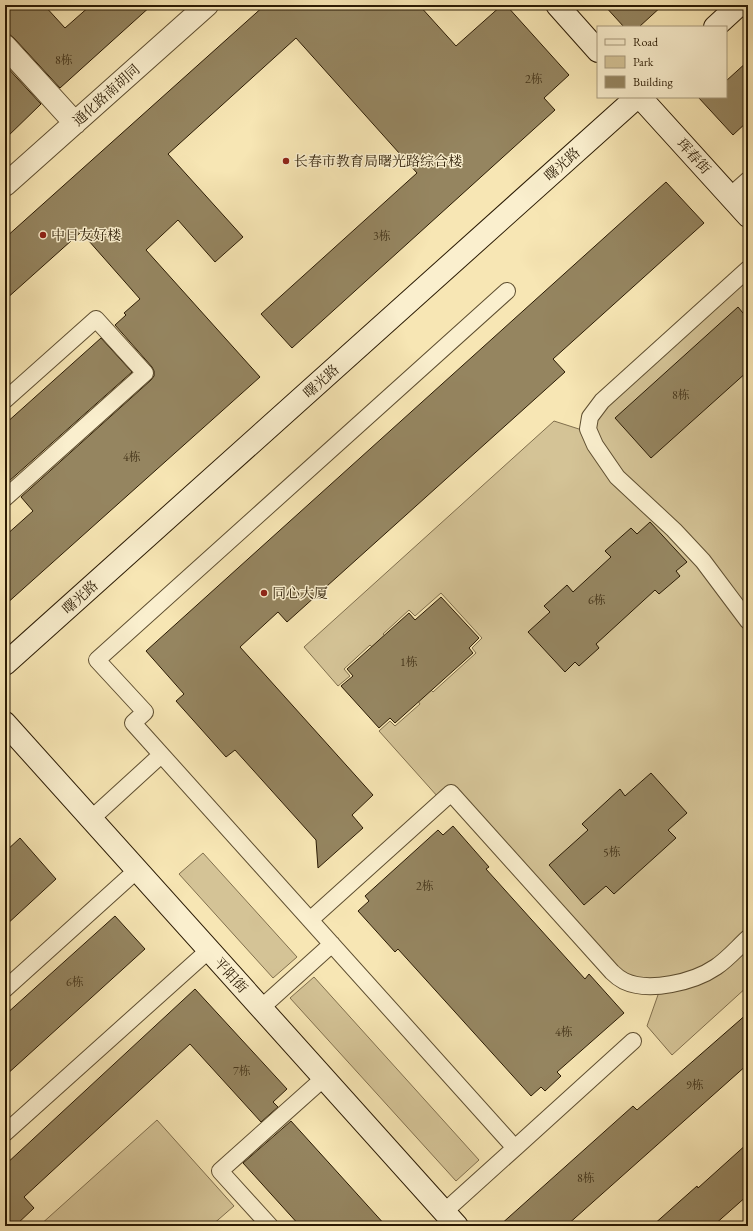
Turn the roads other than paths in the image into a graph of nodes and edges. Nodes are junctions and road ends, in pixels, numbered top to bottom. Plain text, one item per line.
1 (207, 5) edge
2 (556, 5) edge
3 (739, 5) edge
4 (716, 26) edge
5 (5, 48) edge
6 (597, 50) edge
7 (636, 98) edge
8 (641, 98) edge
9 (74, 123) junction
10 (748, 180) edge
11 (5, 185) edge
12 (730, 196) junction
13 (748, 216) edge
14 (748, 269) edge
15 (507, 291) dead end
16 (5, 400) edge
17 (5, 498) edge
18 (748, 621) edge
19 (5, 664) edge
20 (5, 723) edge
21 (162, 755) junction
22 (91, 819) junction
23 (137, 870) junction
24 (310, 920) junction
25 (748, 938) edge
26 (332, 944) junction
27 (209, 950) junction
28 (5, 989) edge
29 (261, 1008) junction
30 (634, 1041) dead end
31 (324, 1078) junction
32 (5, 1133) edge
33 (515, 1148) junction
34 (450, 1219) edge
35 (270, 1226) edge

1 - 9 street, 通化路南胡同
2 - 6 street
3 - 4 street
5 - 9 street
7 - 19 street, 曙光路
8 - 12 street, 珲春街
9 - 11 street, 通化路南胡同
10 - 12 lane
12 - 13 street, 珲春街
14 - 18 lane
15 - 21 lane
16 - 17 lane
20 - 22 street, 平阳街
21 - 22 lane
21 - 24 lane
22 - 23 street, 平阳街
23 - 27 street, 平阳街
23 - 28 lane
24 - 25 lane
24 - 26 lane
26 - 29 lane
26 - 33 lane
27 - 29 street, 平阳街
27 - 32 lane
29 - 31 street, 平阳街
30 - 33 lane
31 - 34 street, 平阳街
31 - 35 lane
33 - 34 lane

